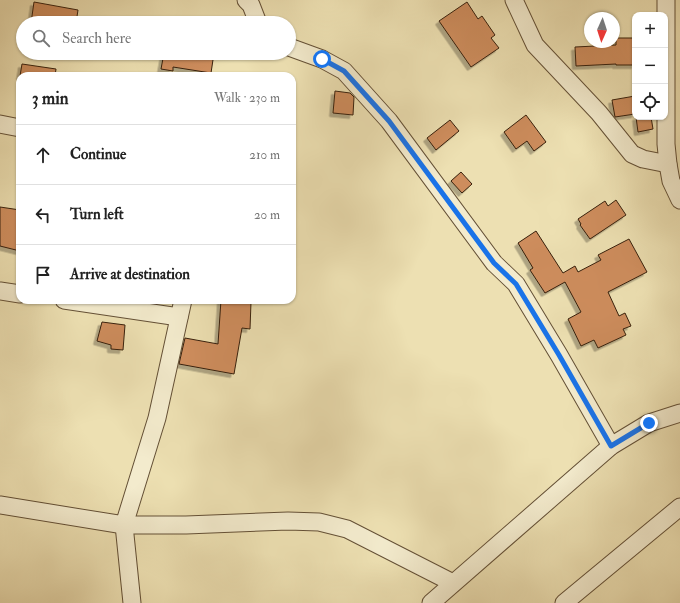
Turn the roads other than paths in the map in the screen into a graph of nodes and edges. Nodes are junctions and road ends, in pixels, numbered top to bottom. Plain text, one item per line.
1 (246, 0) edge
2 (514, 0) edge
3 (666, 0) edge
4 (255, 16) edge
5 (296, 50) edge
6 (0, 124) edge
7 (16, 127) edge
8 (668, 164) junction
9 (680, 200) edge
10 (0, 291) edge
11 (16, 293) edge
12 (91, 304) edge
13 (182, 304) edge
14 (179, 317) junction
15 (680, 412) edge
16 (611, 446) junction
17 (0, 506) edge
18 (680, 507) edge
19 (124, 525) junction
20 (453, 583) junction
21 (132, 603) edge
22 (431, 603) edge
23 (564, 603) edge

1 - 4 street
2 - 8 street
3 - 8 street
5 - 16 street
6 - 7 street
8 - 9 street
10 - 11 street
12 - 14 street
13 - 14 street
14 - 19 street
15 - 16 street
16 - 20 street
17 - 19 street
18 - 23 street
19 - 20 street
19 - 21 street
20 - 22 street

